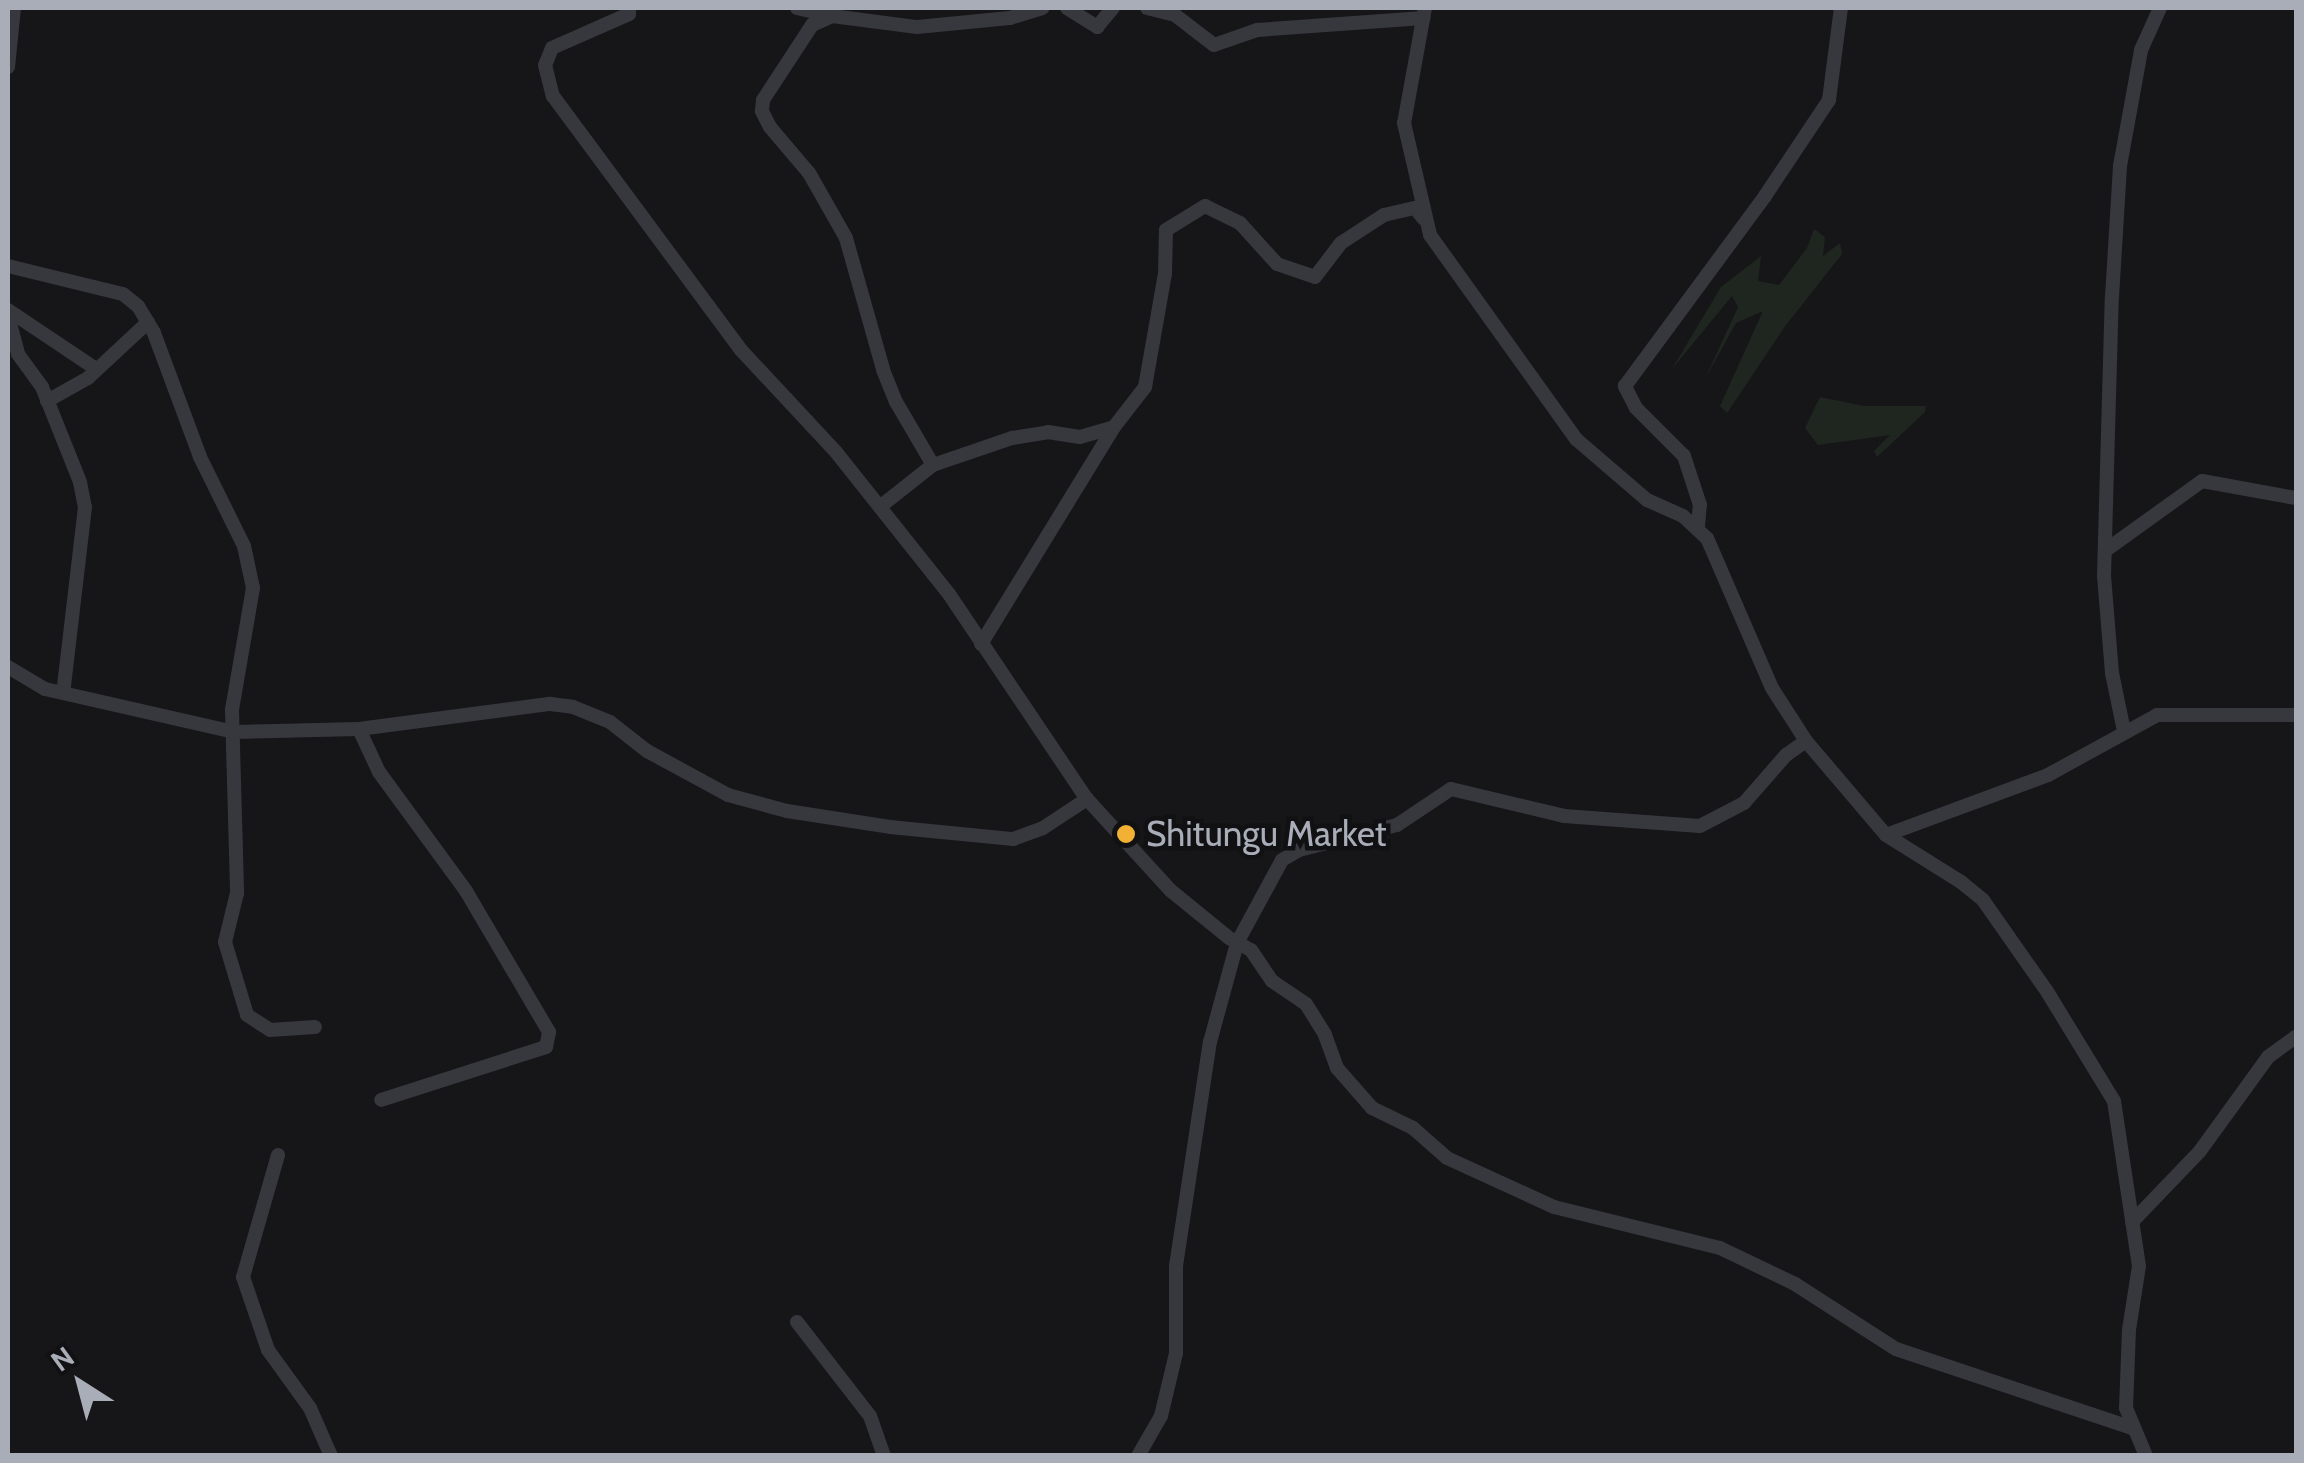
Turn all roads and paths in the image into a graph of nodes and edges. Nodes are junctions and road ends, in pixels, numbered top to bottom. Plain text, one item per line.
1 (14, 8) edge
2 (629, 8) edge
3 (797, 8) edge
4 (1042, 8) edge
5 (1068, 8) edge
6 (1113, 8) edge
7 (1146, 8) edge
8 (1840, 8) edge
9 (2160, 8) edge
10 (1425, 13) edge
11 (832, 16) junction
12 (8, 67) edge
13 (1424, 219) junction
14 (8, 266) edge
15 (8, 313) edge
16 (148, 322) junction
17 (96, 369) junction
18 (47, 401) junction
19 (1114, 427) junction
20 (934, 465) junction
21 (2296, 498) edge
22 (881, 506) junction
23 (1698, 526) junction
24 (2106, 550) junction
25 (982, 644) junction
26 (8, 667) edge
27 (25, 680) junction
28 (8, 687) edge
29 (63, 692) junction
30 (2296, 715) edge
31 (359, 729) junction
32 (234, 732) junction
33 (2124, 732) junction
34 (1806, 741) junction
35 (1087, 799) junction
36 (1886, 835) junction
37 (1237, 943) junction
38 (315, 1027) dead end
39 (2296, 1036) edge
40 (381, 1100) dead end
41 (278, 1155) dead end
42 (2132, 1222) junction
43 (797, 1322) dead end
44 (2132, 1428) junction
45 (331, 1456) edge
46 (884, 1456) edge
47 (1138, 1456) edge
48 (2146, 1456) edge

1 - 12 street
2 - 22 street
3 - 11 street
4 - 11 street
5 - 6 street
7 - 10 street
8 - 23 street
9 - 24 street
10 - 13 street
11 - 20 street
13 - 19 street
13 - 23 street
14 - 16 street
15 - 17 street
15 - 18 street
16 - 17 street
16 - 32 street
17 - 18 street
18 - 29 street
19 - 20 street
19 - 25 street
20 - 22 street
21 - 24 street
22 - 25 street
23 - 34 street
24 - 33 street
25 - 35 street
26 - 27 street
27 - 28 street
27 - 29 street
29 - 32 street
30 - 33 street
31 - 32 street
31 - 35 street
31 - 40 street
32 - 38 street
33 - 36 street
34 - 36 street
34 - 37 street
35 - 37 street
36 - 42 street
37 - 44 street
37 - 47 street
39 - 42 street
41 - 45 street
42 - 44 street
43 - 46 street
44 - 48 street

